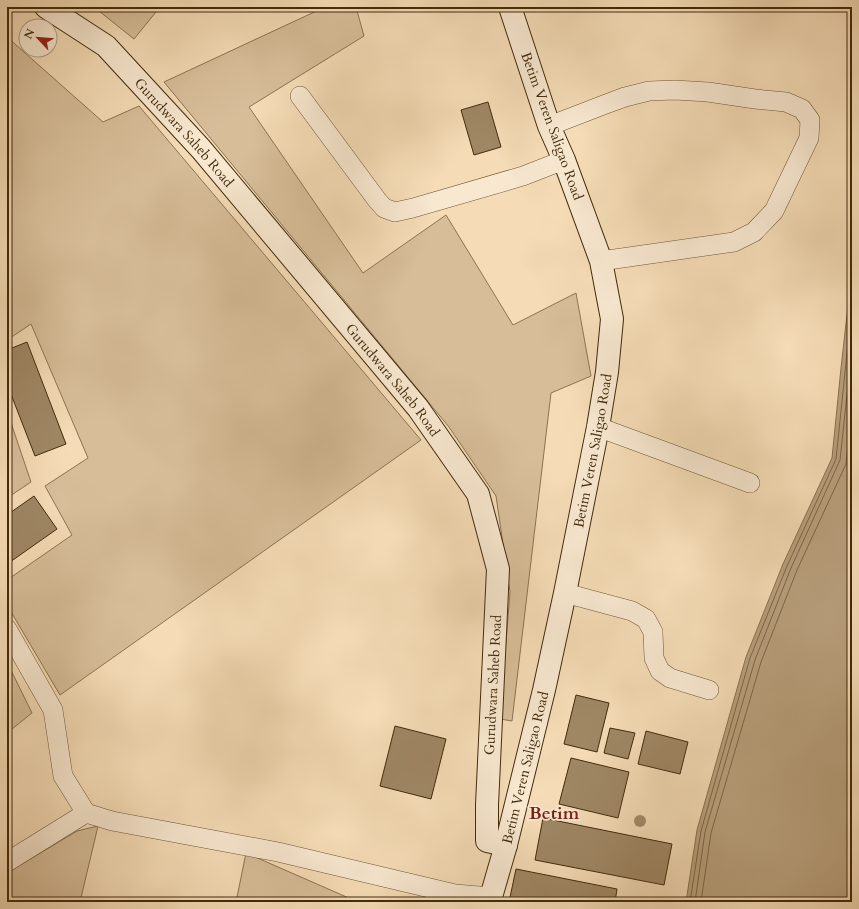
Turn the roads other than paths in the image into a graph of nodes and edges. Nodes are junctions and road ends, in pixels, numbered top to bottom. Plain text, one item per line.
1 (46, 7) edge
2 (510, 7) edge
3 (300, 96) dead end
4 (550, 126) junction
5 (564, 160) junction
6 (602, 261) junction
7 (598, 427) junction
8 (750, 483) dead end
9 (566, 593) junction
10 (7, 629) edge
11 (709, 690) dead end
12 (86, 813) junction
13 (506, 845) junction
14 (7, 862) edge
15 (491, 899) edge

1 - 13 street, Gurudwara Saheb Road
2 - 4 street, Betim Veren Saligao Road
3 - 5 street
4 - 5 street, Betim Veren Saligao Road
4 - 6 street
5 - 6 street, Betim Veren Saligao Road
6 - 7 street, Betim Veren Saligao Road
7 - 8 street
7 - 9 street, Betim Veren Saligao Road
9 - 11 street
9 - 13 street, Betim Veren Saligao Road
10 - 12 street
12 - 14 street
12 - 15 street
13 - 15 street, Betim Veren Saligao Road

